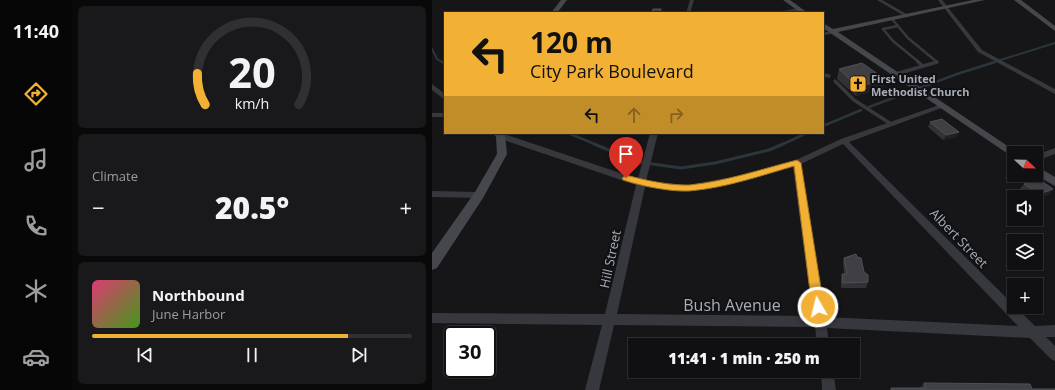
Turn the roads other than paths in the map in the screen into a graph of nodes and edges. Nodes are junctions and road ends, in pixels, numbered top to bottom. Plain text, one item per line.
1 (564, 0) edge
2 (692, 0) edge
3 (786, 0) edge
4 (878, 0) edge
5 (940, 0) edge
6 (982, 0) edge
7 (1017, 0) edge
8 (946, 7) junction
9 (802, 11) edge
10 (555, 12) edge
11 (688, 12) edge
12 (788, 12) edge
13 (908, 16) junction
14 (892, 19) junction
15 (824, 26) edge
16 (898, 26) junction
17 (1055, 29) edge
18 (833, 32) junction
19 (824, 34) edge
20 (923, 66) junction
21 (896, 74) junction
22 (824, 75) edge
23 (829, 76) dead end
24 (835, 81) dead end
25 (432, 86) edge
26 (1055, 92) edge
27 (444, 97) edge
28 (942, 106) junction
29 (432, 115) edge
30 (444, 115) edge
31 (892, 124) junction
32 (499, 134) edge
33 (654, 134) edge
34 (844, 141) junction
35 (1007, 150) edge
36 (1055, 151) edge
37 (1043, 155) edge
38 (797, 163) junction
39 (1043, 174) edge
40 (1055, 182) edge
41 (640, 183) junction
42 (432, 194) edge
43 (479, 194) junction
44 (432, 264) edge
45 (432, 318) edge
46 (611, 320) junction
47 (820, 322) junction
48 (1055, 331) edge
49 (1031, 332) junction
50 (822, 338) edge
51 (1055, 354) edge
52 (828, 378) edge
53 (592, 390) edge
54 (829, 390) edge

1 - 10 street
2 - 11 street
3 - 9 street
4 - 13 street
5 - 8 street
6 - 8 street
7 - 17 street
8 - 13 street
8 - 26 street
9 - 12 street
13 - 14 street
14 - 16 lane
14 - 18 street
15 - 18 street
16 - 20 lane
16 - 20 lane
18 - 19 lane
18 - 21 street
20 - 21 lane
21 - 28 street
22 - 23 lane
24 - 31 lane
25 - 27 street
28 - 31 street
28 - 35 street
29 - 30 street
31 - 34 street
32 - 41 street
32 - 43 street
33 - 41 street, Hill Street
34 - 38 street
34 - 49 street, Albert Street
36 - 37 street
38 - 41 street
38 - 47 street
39 - 40 street
41 - 46 street, Hill Street
42 - 43 street
43 - 44 street
45 - 46 street, Bush Avenue
46 - 47 street, Bush Avenue
46 - 53 street, Hill Street
47 - 49 street, Bush Avenue
47 - 50 street
48 - 49 street, Bush Avenue
49 - 51 street, Albert Street
52 - 54 street

